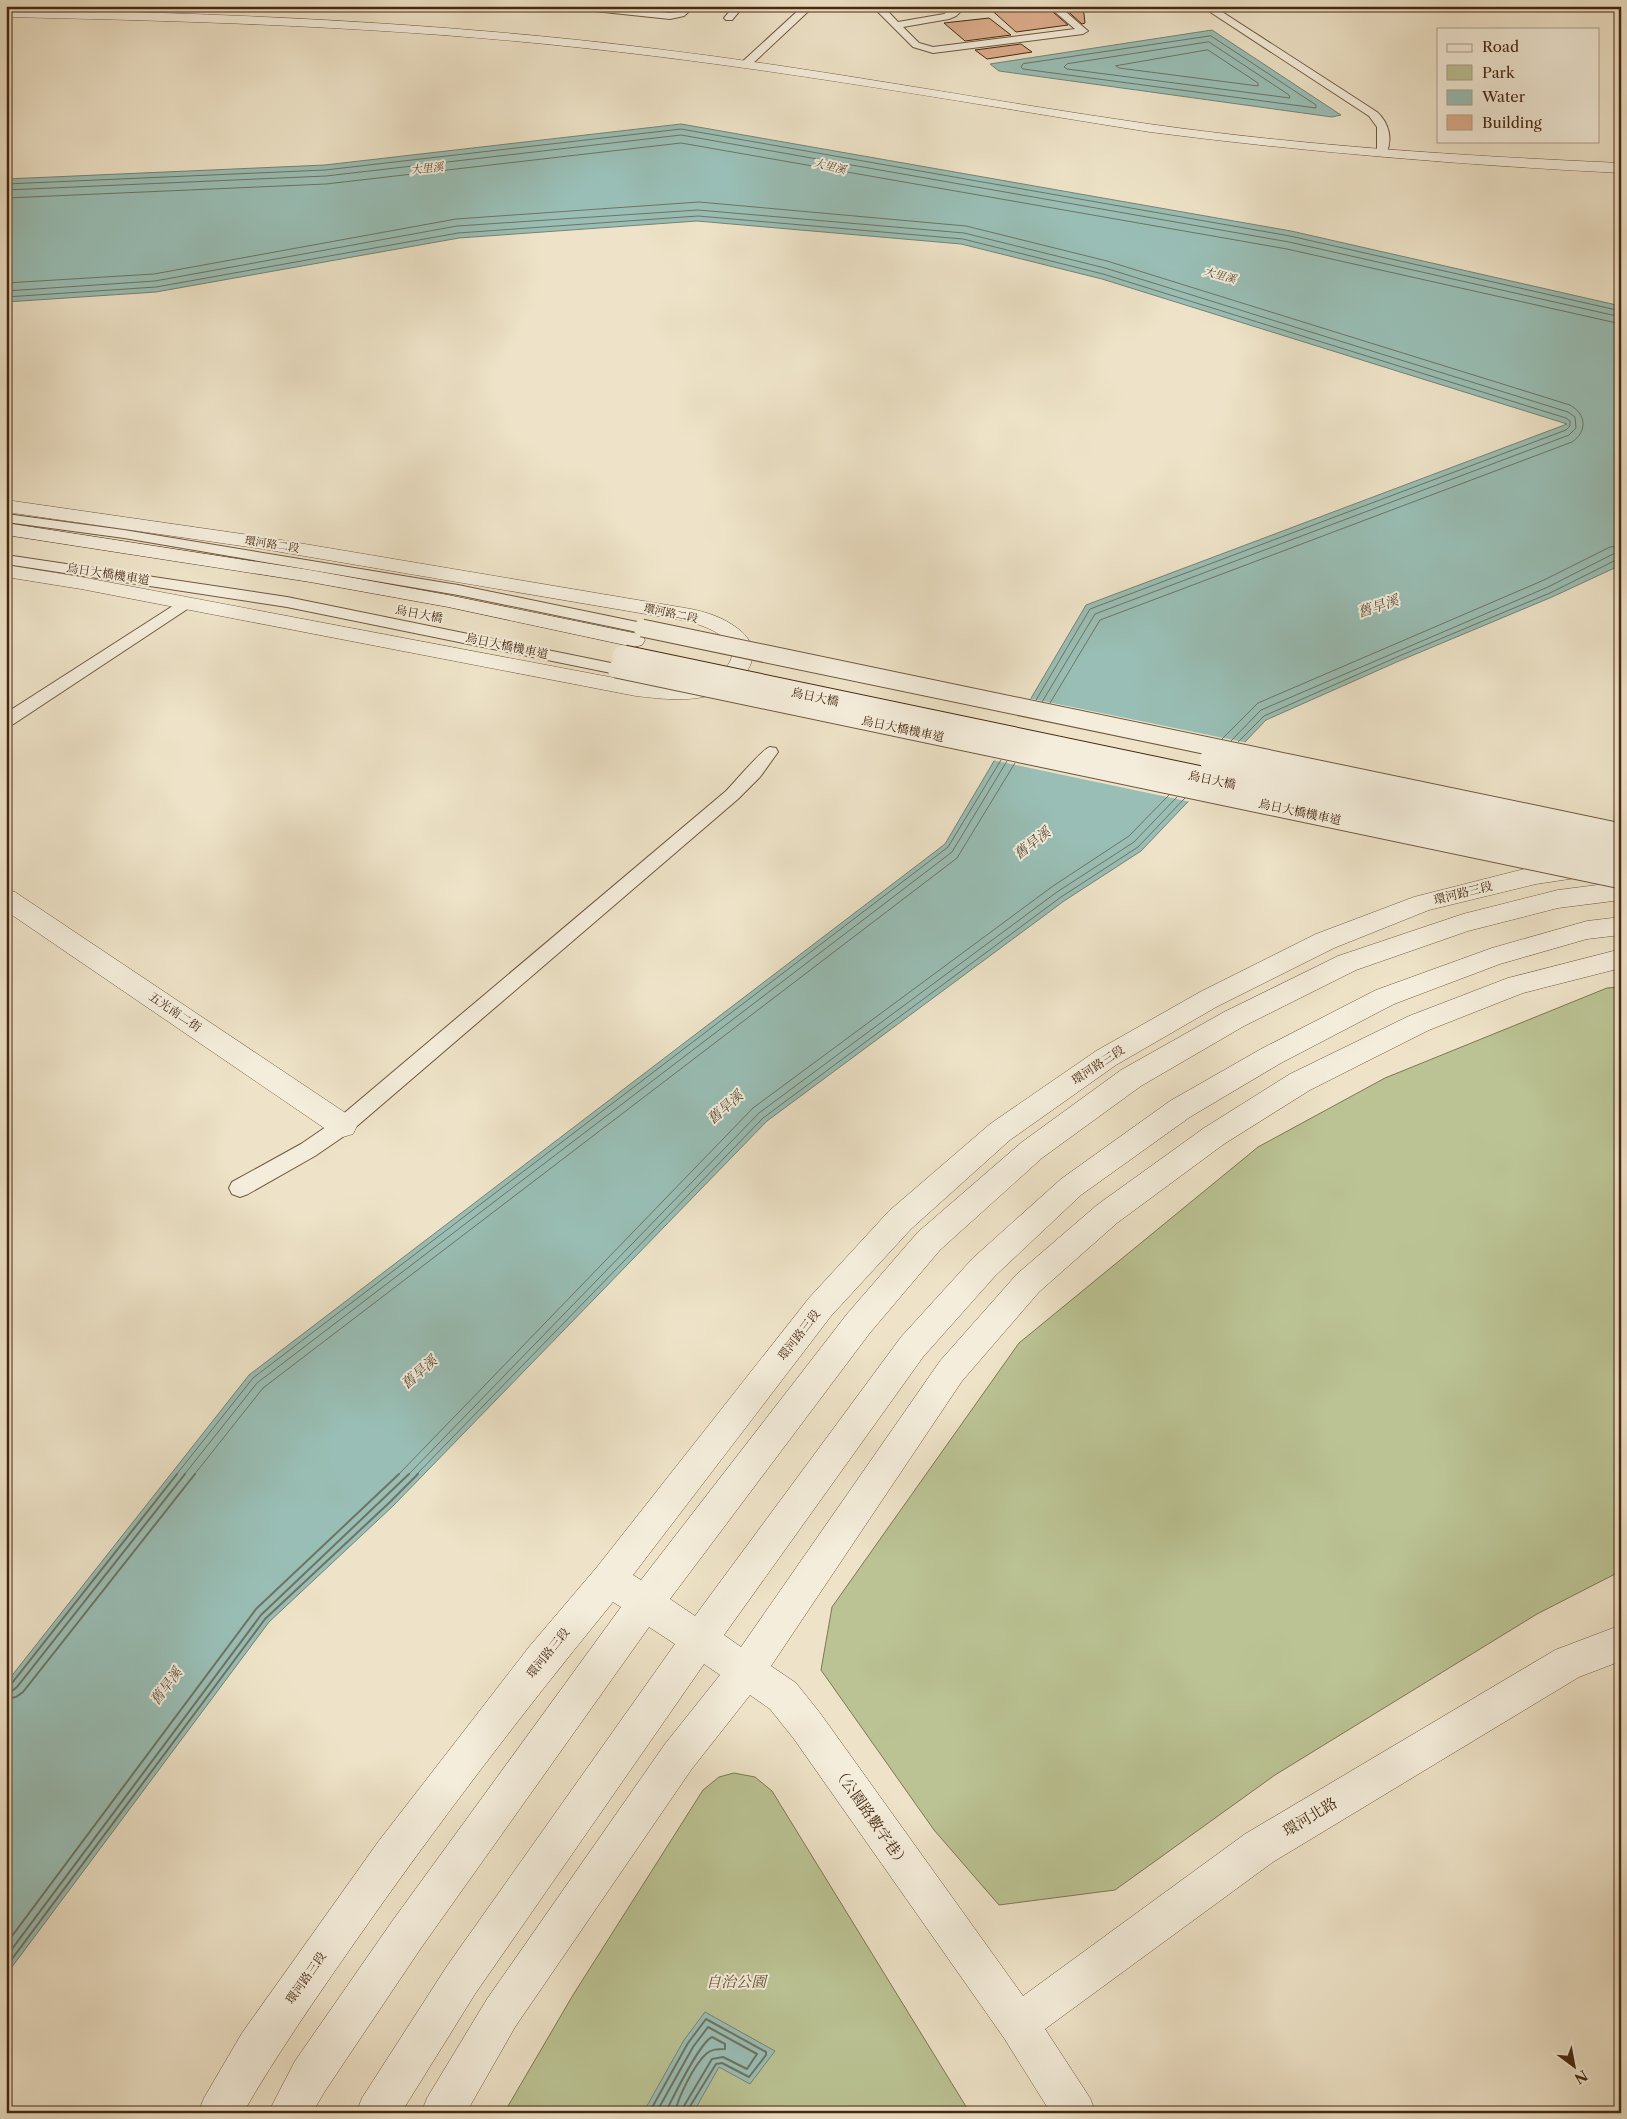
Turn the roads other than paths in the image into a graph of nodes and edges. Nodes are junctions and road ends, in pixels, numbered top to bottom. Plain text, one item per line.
1 (167, 6) edge
2 (575, 6) edge
3 (690, 6) edge
4 (739, 6) edge
5 (809, 6) edge
6 (877, 6) edge
7 (960, 6) edge
8 (1053, 6) edge
9 (1206, 6) edge
10 (6, 13) edge
11 (728, 18) dead end
12 (895, 25) junction
13 (757, 54) junction
14 (746, 64) junction
15 (919, 77) dead end
16 (1307, 132) dead end
17 (1382, 146) junction
18 (1621, 156) edge
19 (1621, 168) edge
20 (6, 506) edge
21 (6, 518) edge
22 (6, 529) edge
23 (6, 546) edge
24 (6, 559) edge
25 (6, 572) edge
26 (187, 603) junction
27 (442, 609) junction
28 (6, 721) edge
29 (770, 752) dead end
30 (1621, 832) edge
31 (1621, 845) edge
32 (1621, 865) edge
33 (1621, 880) edge
34 (1621, 891) edge
35 (6, 898) edge
36 (1621, 926) edge
37 (1621, 958) edge
38 (343, 1126) junction
39 (240, 1188) dead end
40 (609, 1579) junction
41 (646, 1602) junction
42 (700, 1639) junction
43 (1621, 1643) edge
44 (747, 1670) junction
45 (1018, 2024) junction
46 (219, 2113) edge
47 (289, 2113) edge
48 (377, 2113) edge
49 (442, 2113) edge
50 (1075, 2113) edge

1 - 13 street
2 - 3 lane
4 - 11 lane
5 - 13 lane
6 - 12 lane
7 - 12 lane
8 - 12 lane
9 - 17 lane
10 - 14 street
13 - 14 lane
13 - 15 street
14 - 17 street
16 - 17 street
17 - 18 street
17 - 19 street
20 - 26 street, 環河路二段
21 - 27 lane, 烏日大橋機車道
22 - 27 street, 烏日大橋
23 - 27 street, 烏日大橋
24 - 27 lane, 烏日大橋機車道
25 - 26 street, 環河路二段
26 - 28 lane
27 - 30 lane, 烏日大橋機車道, bridge
27 - 31 street, 烏日大橋, bridge
27 - 32 street, 烏日大橋, bridge
27 - 33 lane, 烏日大橋機車道, bridge
29 - 38 lane
32 - 40 street, 環河路三段
34 - 41 street
35 - 38 street, 五光南二街
36 - 42 street
37 - 44 street
38 - 39 lane
40 - 41 street, （公園路數字巷）
40 - 46 street, 環河路三段
41 - 42 street, （公園路數字巷）
41 - 47 street
42 - 44 street, （公園路數字巷）
42 - 48 street
43 - 45 street, 環河北路
44 - 45 street, （公園路數字巷）
44 - 49 street
45 - 50 street, （公園路數字巷）

